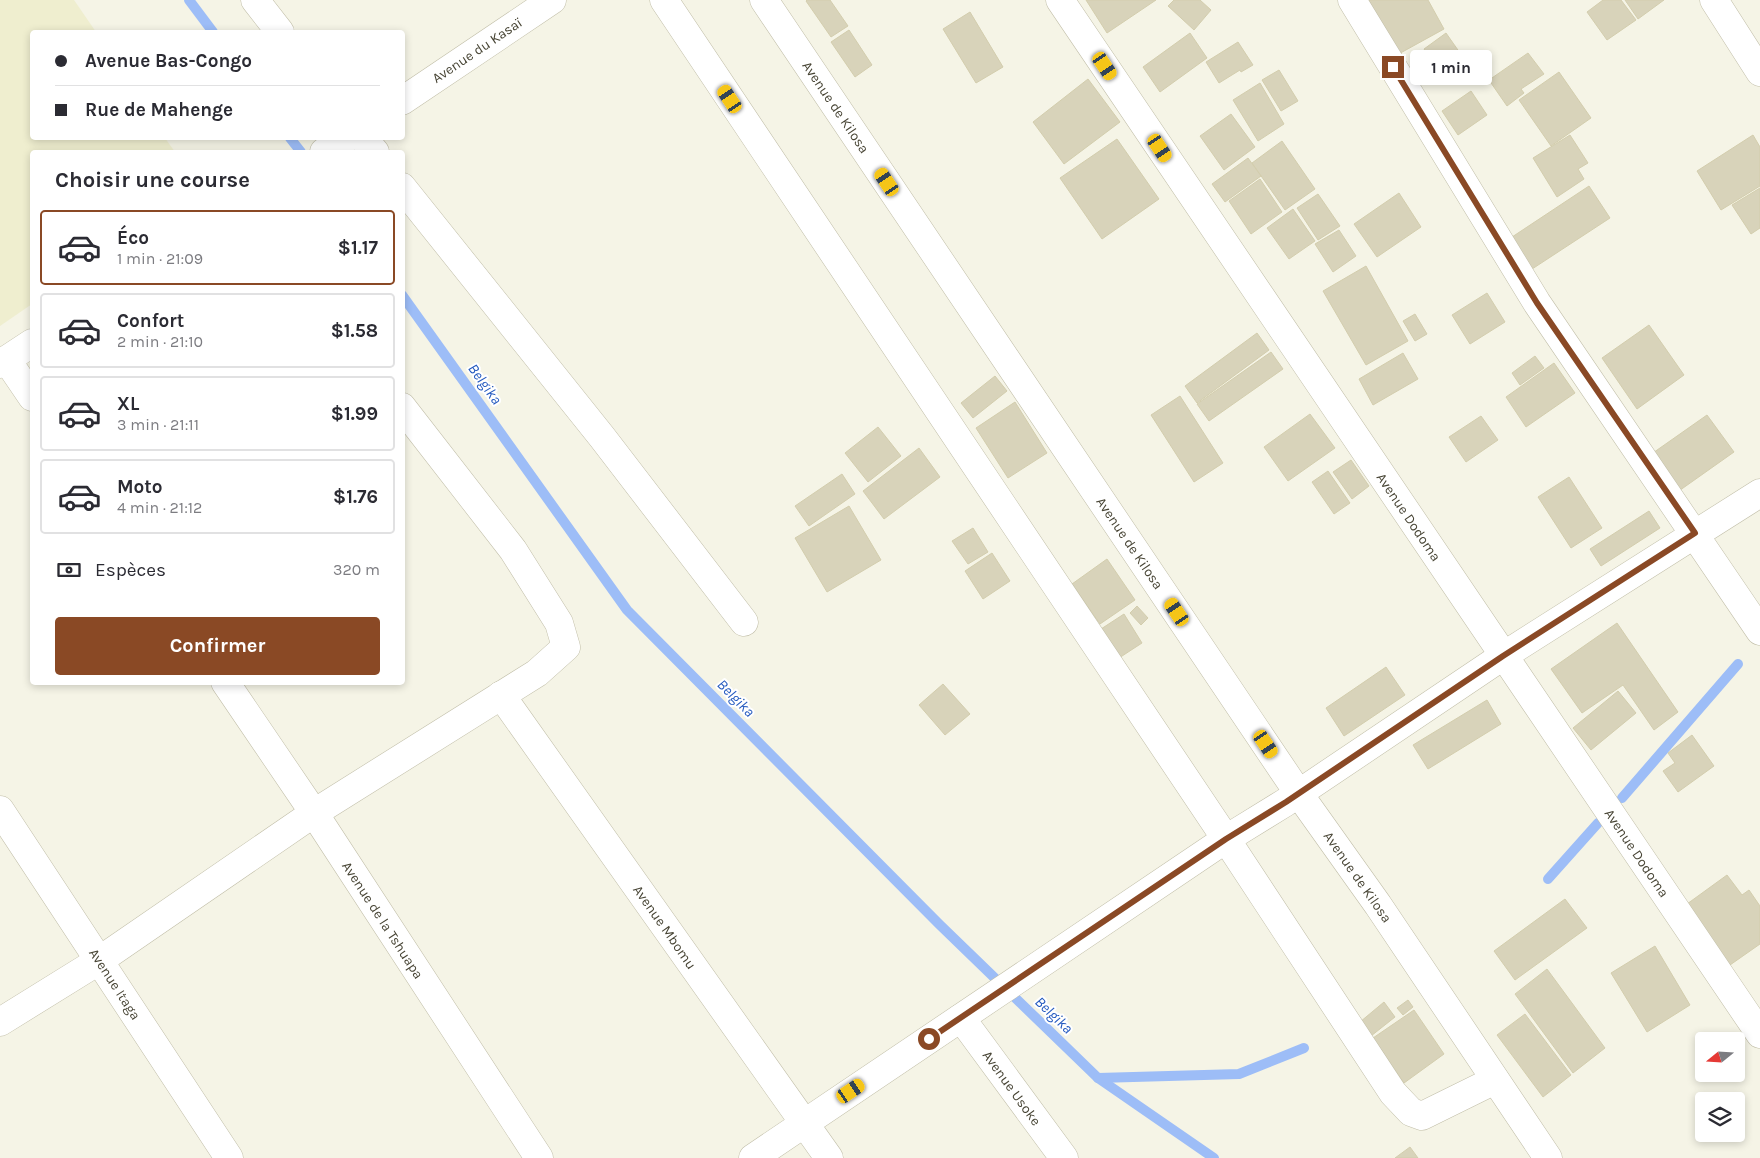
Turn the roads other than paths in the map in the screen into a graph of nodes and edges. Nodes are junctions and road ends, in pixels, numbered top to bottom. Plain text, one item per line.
1 (255, 0) edge
2 (552, 0) edge
3 (664, 0) edge
4 (764, 0) edge
5 (1060, 0) edge
6 (1352, 0) edge
7 (1714, 0) edge
8 (278, 30) edge
9 (1760, 72) edge
10 (405, 99) edge
11 (344, 140) edge
12 (365, 140) edge
13 (327, 150) edge
14 (373, 150) edge
15 (405, 191) edge
16 (30, 344) edge
17 (3, 362) edge
18 (30, 396) edge
19 (405, 411) edge
20 (1760, 493) edge
21 (1695, 533) junction
22 (744, 622) dead end
23 (1760, 631) edge
24 (1503, 656) junction
25 (228, 685) edge
26 (501, 695) junction
27 (1299, 794) junction
28 (0, 810) edge
29 (314, 813) junction
30 (1226, 839) junction
31 (100, 960) junction
32 (968, 1013) junction
33 (0, 1022) edge
34 (1760, 1034) edge
35 (1495, 1080) junction
36 (804, 1123) junction
37 (229, 1158) edge
38 (539, 1158) edge
39 (753, 1158) edge
40 (829, 1158) edge
41 (1064, 1158) edge
42 (1548, 1158) edge

1 - 8 street
2 - 10 street, Avenue du Kasaï
3 - 30 street
4 - 27 street, Avenue de Kilosa
5 - 24 street, Avenue Dodoma
6 - 21 street
7 - 9 street
11 - 13 street
12 - 14 street
15 - 22 street
16 - 17 street
17 - 18 street
19 - 26 street
20 - 21 street
21 - 23 street
21 - 24 street
24 - 27 street
24 - 34 street, Avenue Dodoma
25 - 29 street, Avenue de la Tshuapa
26 - 29 street
26 - 36 street, Avenue Mbomu
27 - 30 street
27 - 35 street, Avenue de Kilosa
28 - 31 street, Avenue Itaga
29 - 31 street
29 - 38 street, Avenue de la Tshuapa
30 - 32 street
30 - 35 street
31 - 33 street
31 - 37 street, Avenue Itaga
32 - 36 street
32 - 41 street, Avenue Usoke
35 - 42 street, Avenue de Kilosa
36 - 39 street
36 - 40 street, Avenue Mbomu

